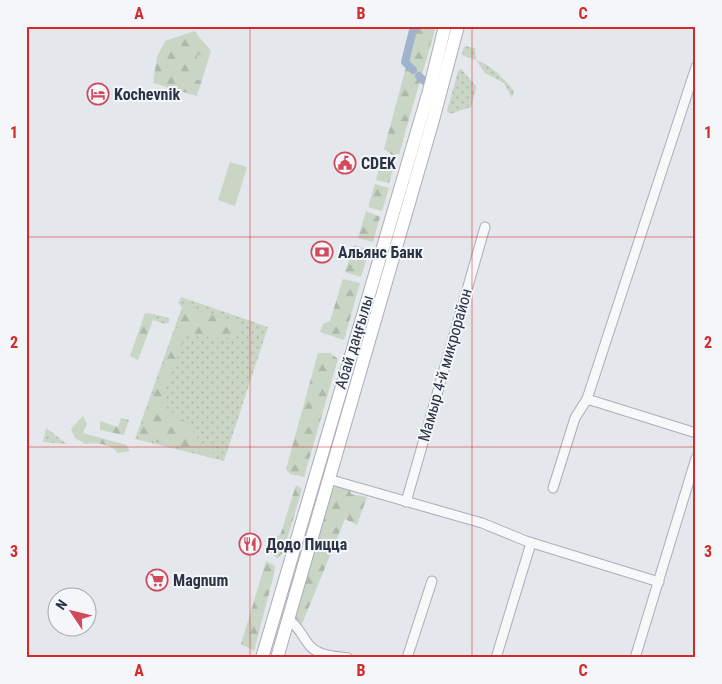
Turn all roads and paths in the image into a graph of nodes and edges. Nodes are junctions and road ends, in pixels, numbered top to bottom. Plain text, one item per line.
1 (445, 26) edge
2 (458, 26) edge
3 (696, 67) edge
4 (485, 227) dead end
5 (587, 399) junction
6 (696, 433) edge
7 (696, 458) edge
8 (328, 479) junction
9 (553, 488) dead end
10 (406, 502) junction
11 (531, 543) junction
12 (432, 581) dead end
13 (659, 582) junction
14 (288, 619) junction
15 (262, 658) edge
16 (277, 658) edge
17 (348, 658) edge
18 (407, 658) edge
19 (496, 658) edge
20 (635, 658) edge

1 - 15 main road, Абай даңғылы
2 - 8 main road, Абай даңғылы
3 - 5 street
4 - 10 street, Мамыр 4-й микрорайон
5 - 6 street
5 - 9 street
7 - 13 street
8 - 10 street
8 - 14 main road, Абай даңғылы
10 - 11 street
11 - 13 street
11 - 19 street
12 - 18 street
13 - 20 street
14 - 16 main road, Абай даңғылы
14 - 17 street

